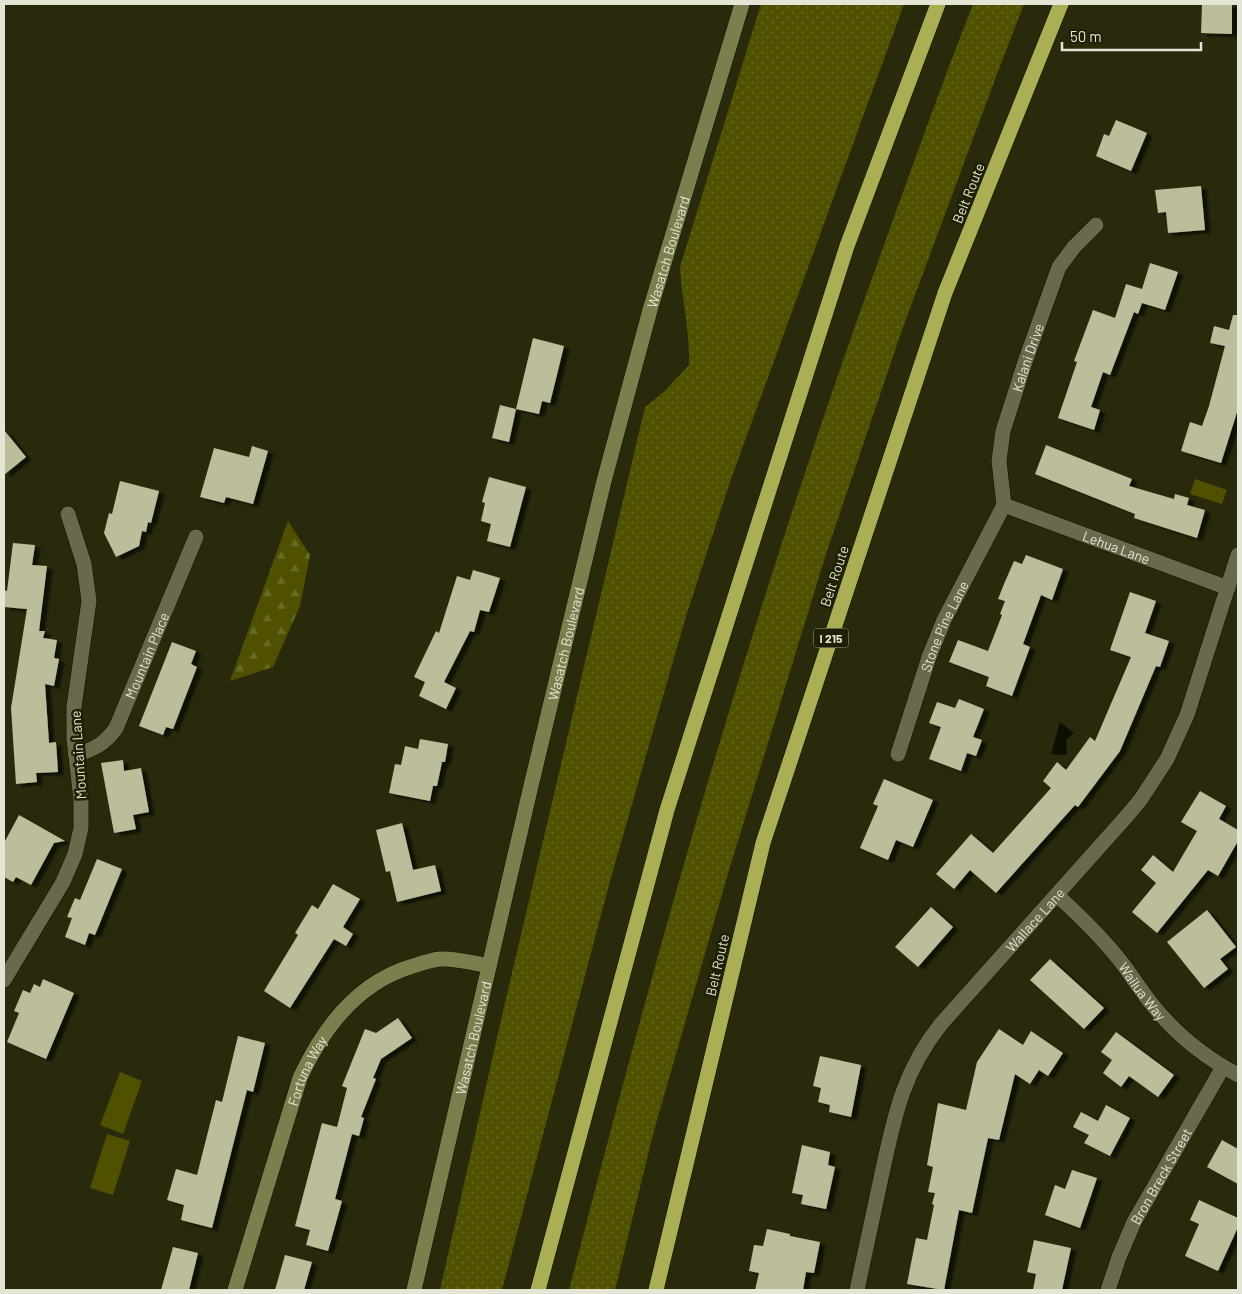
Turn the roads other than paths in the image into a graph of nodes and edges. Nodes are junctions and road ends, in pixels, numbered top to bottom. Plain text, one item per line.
1 (742, 4) edge
2 (938, 4) edge
3 (1061, 4) edge
4 (1096, 225) dead end
5 (1004, 505) junction
6 (68, 514) dead end
7 (196, 537) dead end
8 (1238, 555) edge
9 (1228, 588) junction
10 (898, 754) dead end
11 (76, 755) junction
12 (1057, 895) junction
13 (489, 966) junction
14 (4, 980) edge
15 (1223, 1067) junction
16 (1238, 1075) edge
17 (235, 1290) edge
18 (414, 1290) edge
19 (538, 1290) edge
20 (656, 1290) edge
21 (857, 1290) edge
22 (1108, 1290) edge

1 - 13 street, Wasatch Boulevard
2 - 19 highway
3 - 20 highway, Belt Route / I 215
4 - 5 street, Kalani Drive
5 - 9 street, Lehua Lane
5 - 10 street, Stone Pine Lane
6 - 11 street, Mountain Lane
7 - 11 street, Mountain Place
8 - 9 street, Wallace Lane
9 - 12 street, Wallace Lane
11 - 14 street, Mountain Lane
12 - 15 street, Wailua Way
12 - 21 street, Wallace Lane
13 - 17 street, Fortuna Way
13 - 18 street, Wasatch Boulevard
15 - 16 street, Wailua Way
15 - 22 street, Bron Breck Street

